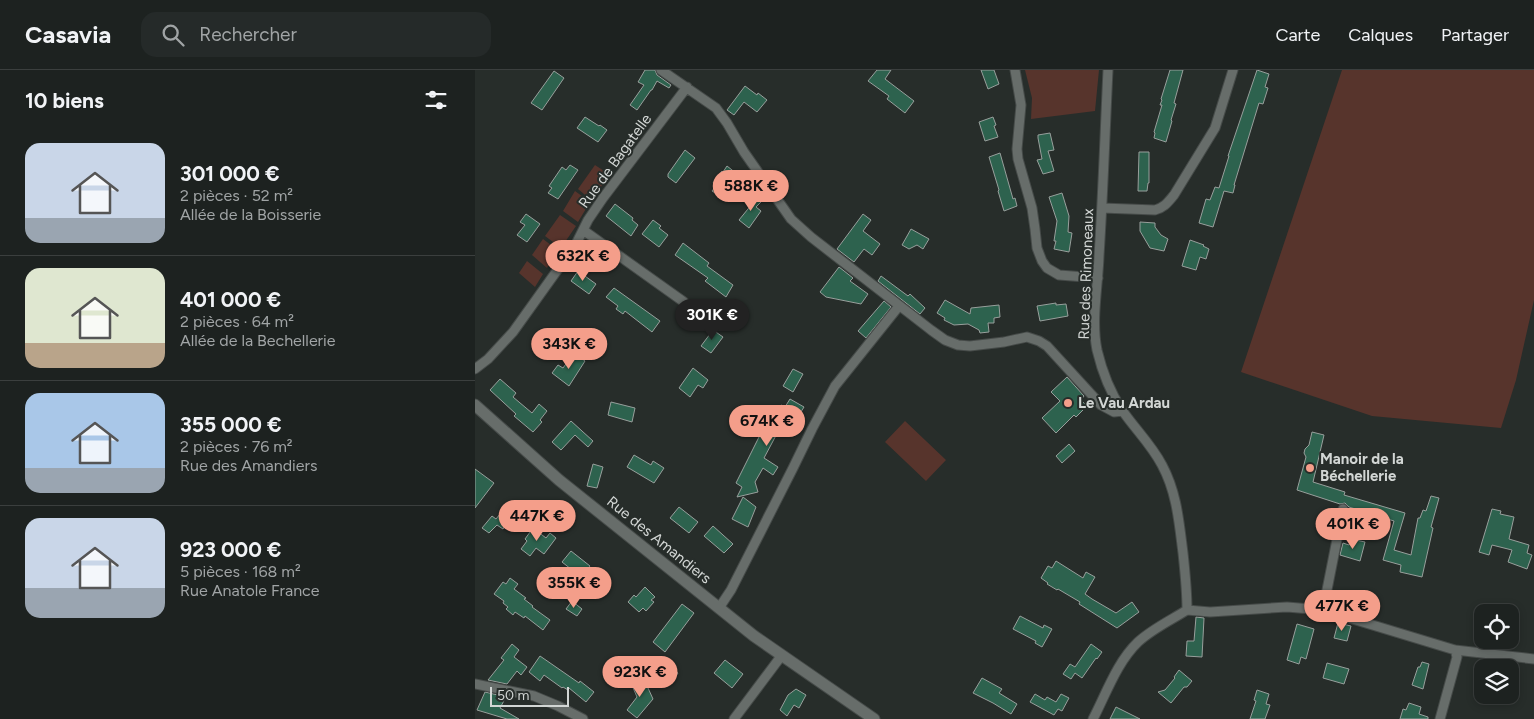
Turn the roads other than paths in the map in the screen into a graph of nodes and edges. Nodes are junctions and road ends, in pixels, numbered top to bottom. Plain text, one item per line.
1 (661, 70) edge
2 (1015, 70) edge
3 (1107, 70) edge
4 (1233, 70) edge
5 (687, 87) junction
6 (1102, 208) junction
7 (583, 230) junction
8 (1098, 278) junction
9 (684, 302) dead end
10 (899, 306) junction
11 (475, 369) edge
12 (475, 405) edge
13 (1123, 411) junction
14 (1343, 509) dead end
15 (719, 608) junction
16 (1187, 610) junction
17 (1323, 610) junction
18 (1455, 650) junction
19 (782, 656) junction
20 (1534, 659) edge
21 (475, 684) edge
22 (583, 719) edge
23 (734, 719) edge
24 (875, 719) edge
25 (1093, 719) edge
26 (1440, 719) edge

1 - 5 street
2 - 8 street
3 - 6 street, Rue des Rimoneaux
4 - 6 street
5 - 7 street, Rue de Bagatelle
5 - 10 street
6 - 8 street, Rue des Rimoneaux
7 - 9 street
7 - 11 street, Rue de Bagatelle
8 - 13 street, Rue des Rimoneaux
10 - 13 street
10 - 15 street
12 - 15 street, Rue des Amandiers
13 - 16 street, Rue des Rimoneaux
14 - 17 street
15 - 19 street, Rue des Amandiers
16 - 17 street
16 - 25 street
17 - 18 street
18 - 20 street
18 - 26 street
19 - 23 street
19 - 24 street, Rue des Amandiers
21 - 22 street

